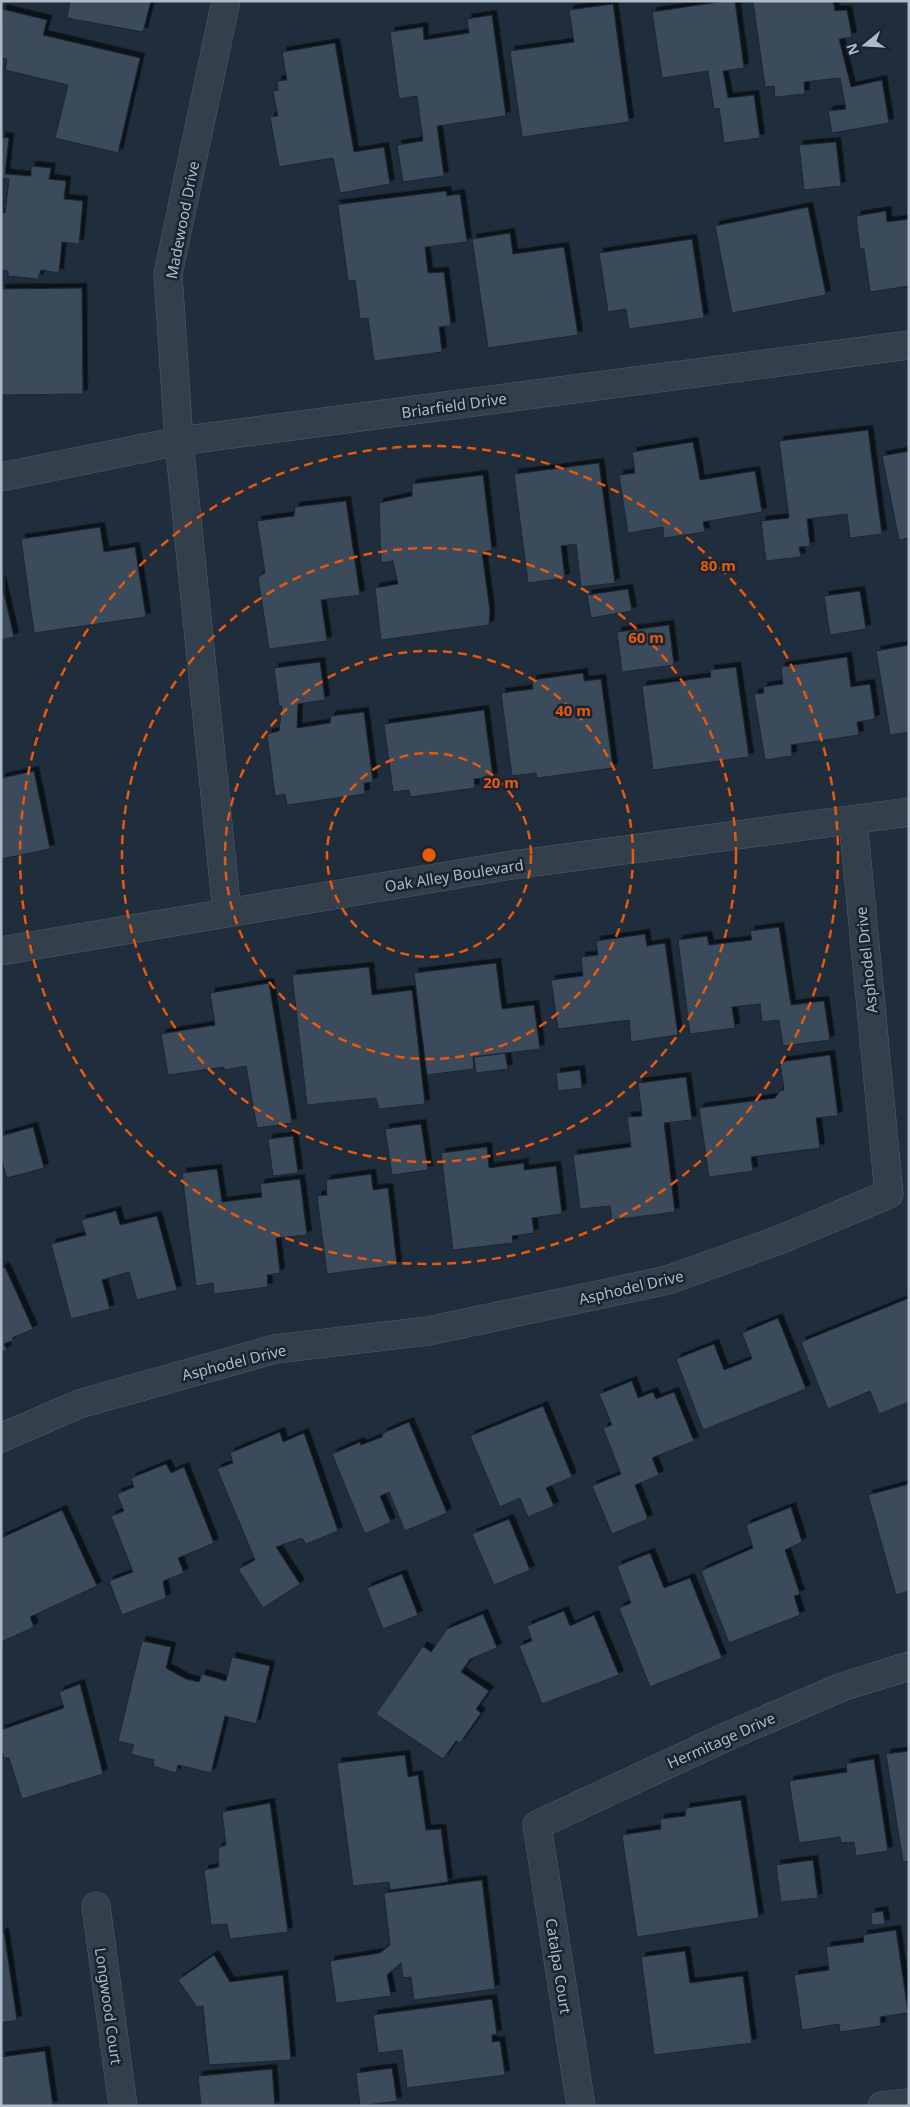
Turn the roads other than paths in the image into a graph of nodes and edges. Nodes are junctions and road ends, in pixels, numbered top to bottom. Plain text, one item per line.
1 (226, 1) edge
2 (909, 345) edge
3 (178, 441) junction
4 (1, 477) edge
5 (909, 812) edge
6 (852, 820) junction
7 (227, 913) junction
8 (1, 952) edge
9 (1, 1438) edge
10 (909, 1666) edge
11 (537, 1825) joint
12 (96, 1906) dead end
13 (909, 2103) edge
14 (123, 2106) edge
15 (581, 2106) edge
16 (882, 2106) edge

1 - 3 street, Madewood Drive
2 - 3 street, Briarfield Drive
3 - 4 street, Briarfield Drive
3 - 7 street, Madewood Drive
5 - 6 street, Oak Alley Boulevard
6 - 7 street, Oak Alley Boulevard
6 - 9 street, Asphodel Drive
7 - 8 street, Oak Alley Boulevard
10 - 11 street, Hermitage Drive
11 - 15 street, Catalpa Court
12 - 14 street, Longwood Court
13 - 16 street

